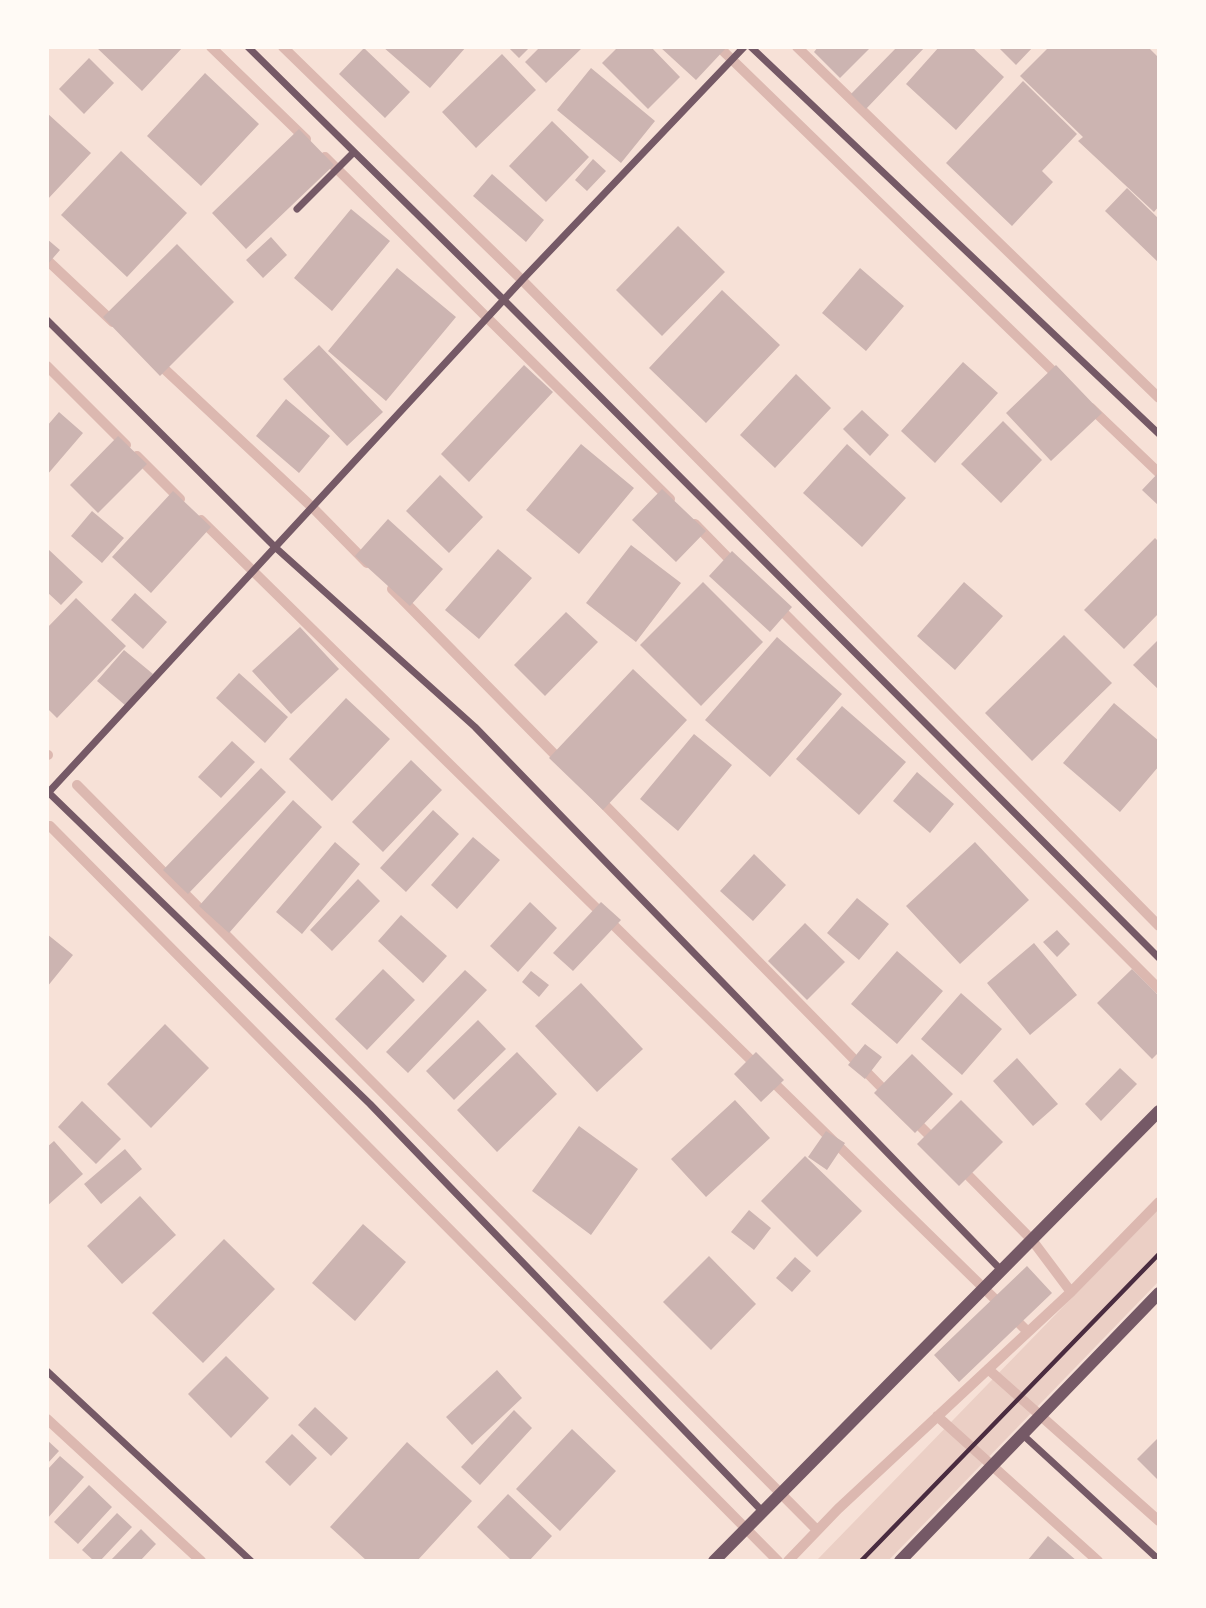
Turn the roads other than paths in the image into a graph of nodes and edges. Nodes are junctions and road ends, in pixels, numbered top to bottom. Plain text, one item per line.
1 (248, 47) edge
2 (744, 47) edge
3 (751, 47) edge
4 (354, 152) junction
5 (297, 209) dead end
6 (504, 300) junction
7 (47, 320) edge
8 (1159, 435) edge
9 (276, 548) junction
10 (48, 793) edge
11 (1159, 958) edge
12 (1159, 1111) edge
13 (1002, 1271) junction
14 (1159, 1293) edge
15 (47, 1371) edge
16 (1023, 1435) junction
17 (763, 1512) junction
18 (1159, 1560) edge
19 (250, 1561) edge
20 (714, 1561) edge
21 (900, 1561) edge

1 - 4 street
2 - 6 street
3 - 8 street
4 - 5 street
4 - 6 street
6 - 9 street
6 - 11 street
7 - 9 street
9 - 10 street
9 - 13 street
10 - 17 street
12 - 13 street
13 - 17 street
14 - 16 street
15 - 19 street
16 - 18 street
16 - 21 street
17 - 20 street

